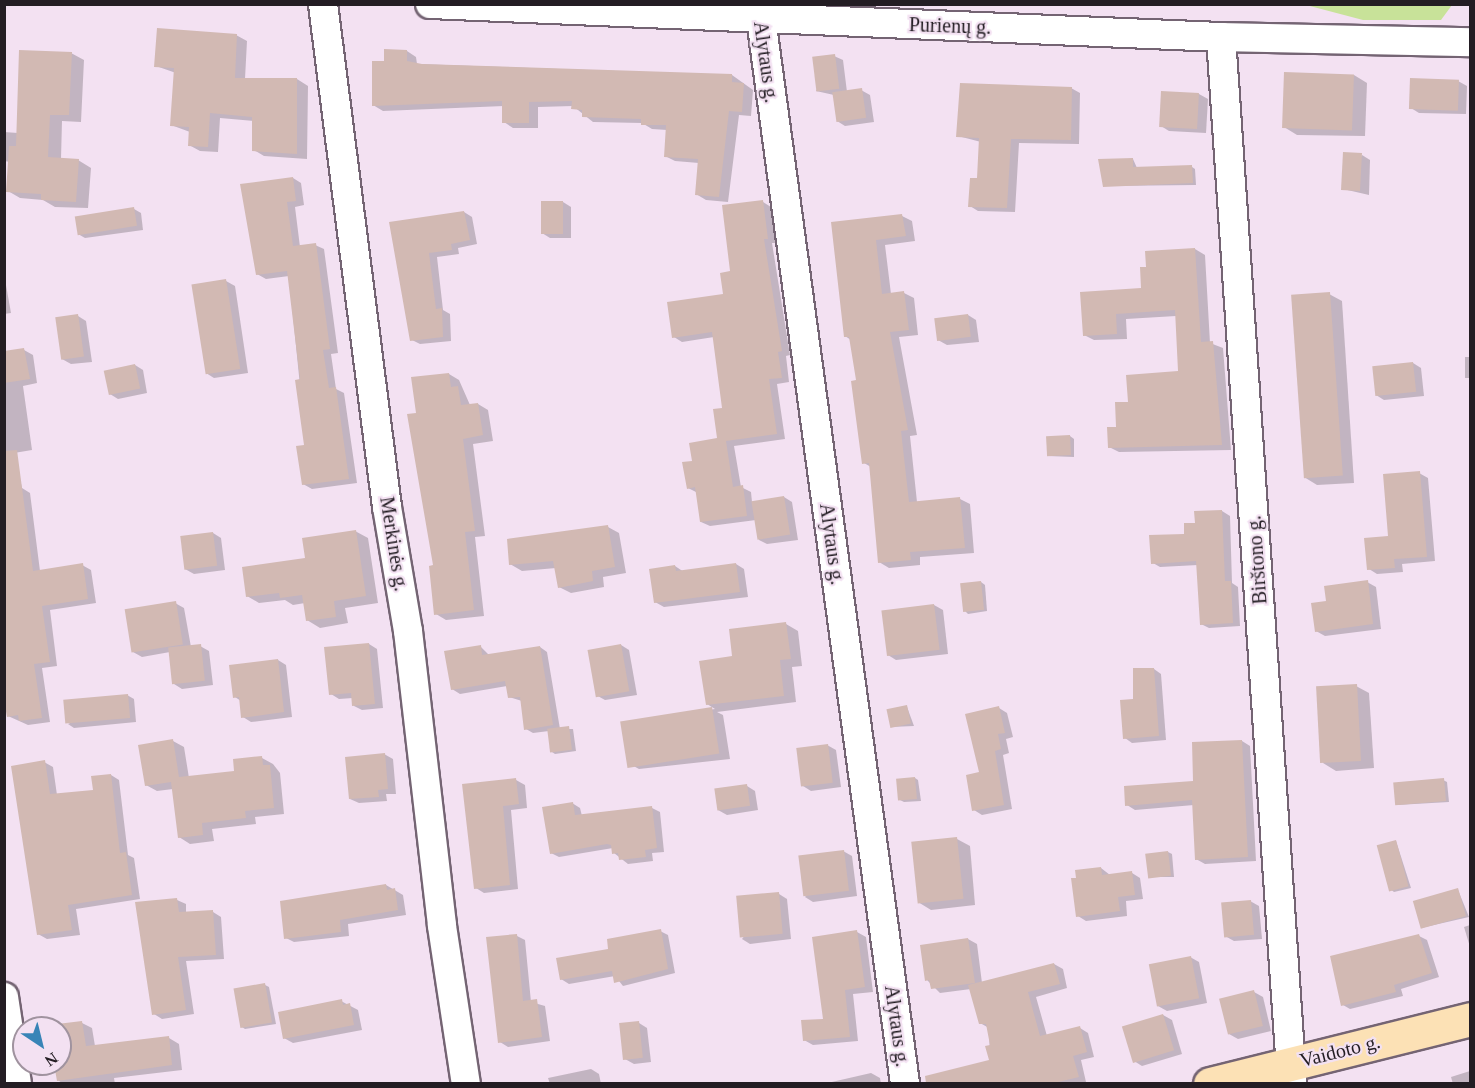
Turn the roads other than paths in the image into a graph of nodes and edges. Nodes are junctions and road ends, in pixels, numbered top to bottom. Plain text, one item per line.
1 (323, 4) edge
2 (430, 4) edge
3 (759, 11) edge
4 (1221, 37) junction
5 (1470, 42) edge
6 (4, 997) edge
7 (1470, 1019) edge
8 (1291, 1073) edge
9 (17, 1083) edge
10 (466, 1083) edge
11 (905, 1083) edge
12 (1210, 1083) edge

1 - 10 street, Merkinės g.
2 - 3 street, Purienų g.
3 - 4 street, Purienų g.
3 - 11 street, Alytaus g.
4 - 5 street, Purienų g.
4 - 8 street, Birštono g.
6 - 9 street
7 - 8 main road, Vaidoto g.
8 - 12 main road, Vaidoto g.

